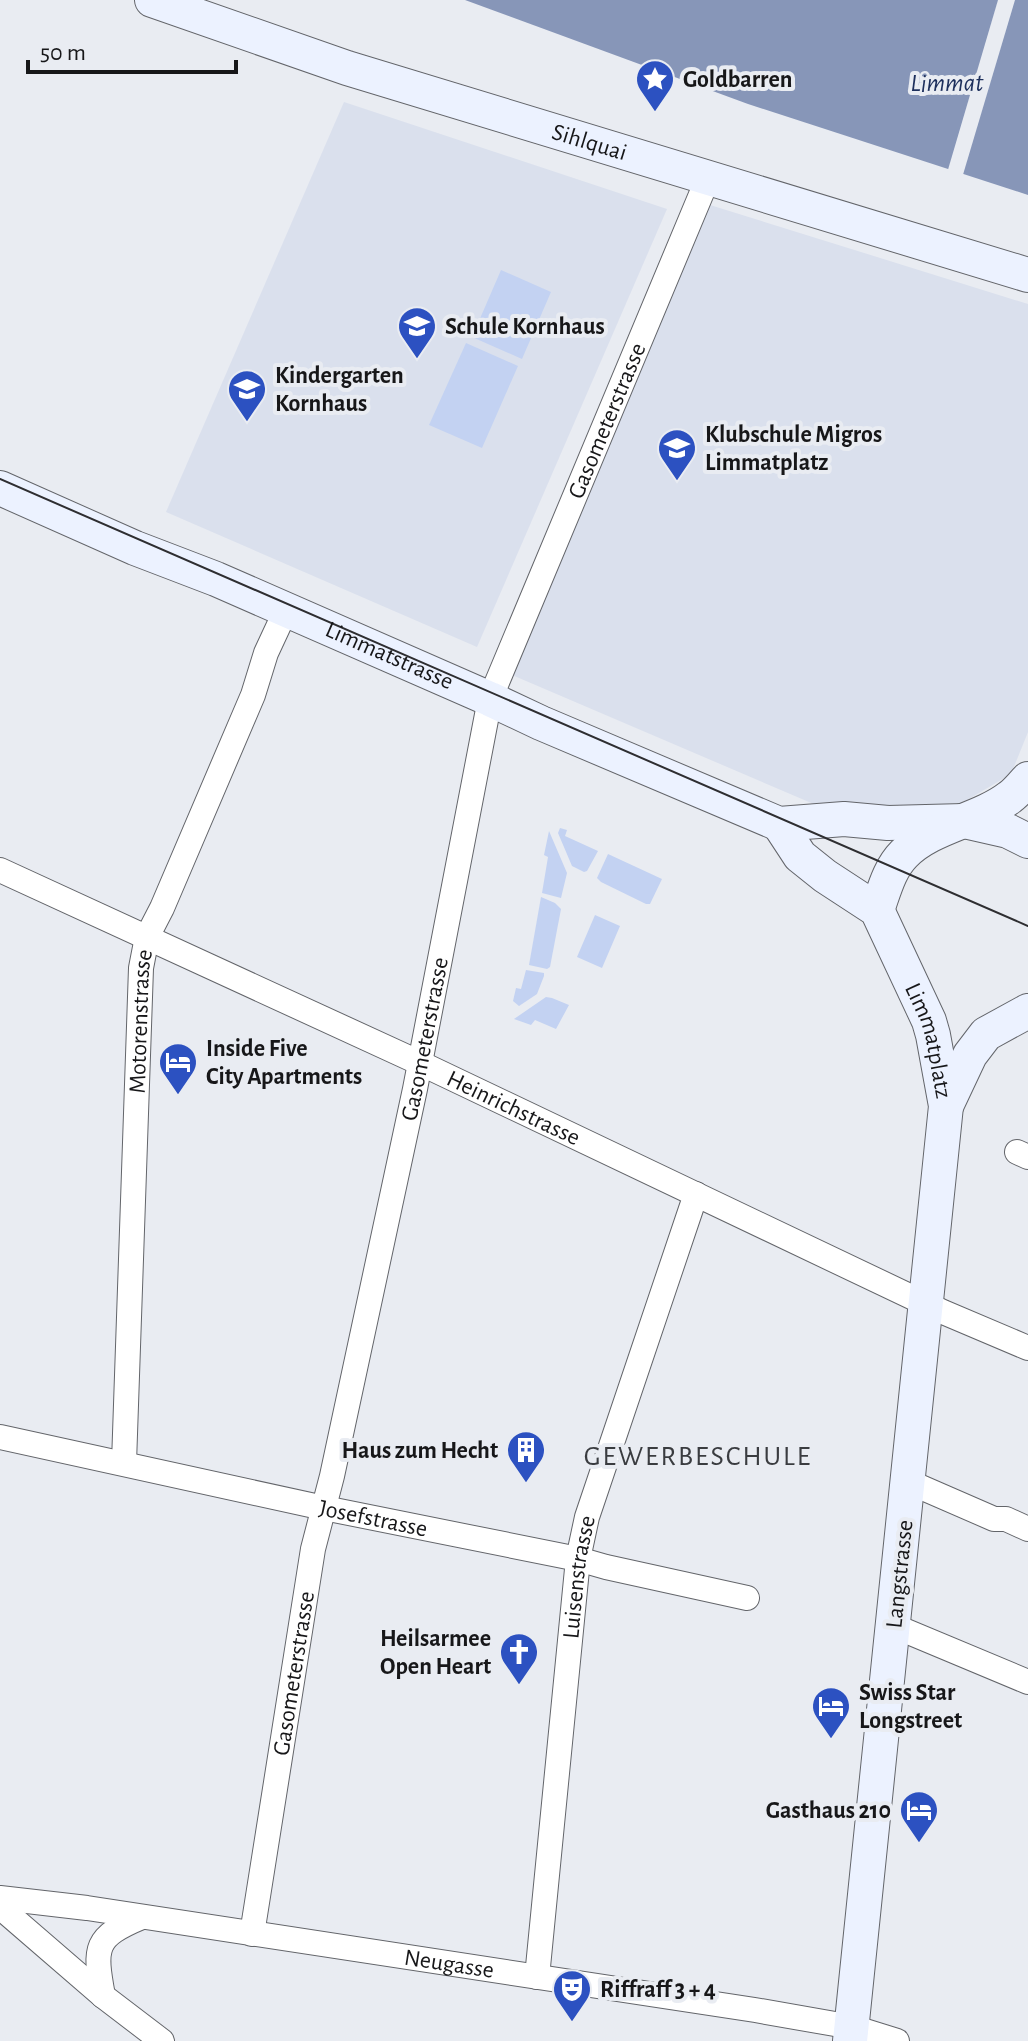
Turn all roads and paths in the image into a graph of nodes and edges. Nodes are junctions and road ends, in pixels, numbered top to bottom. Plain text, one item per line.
1 (152, 0) edge
2 (708, 178) junction
3 (1028, 275) edge
4 (0, 488) edge
5 (286, 610) junction
6 (490, 699) junction
7 (1028, 779) edge
8 (964, 821) junction
9 (779, 824) junction
10 (1028, 841) edge
11 (0, 870) edge
12 (877, 910) junction
13 (147, 937) junction
14 (1025, 1014) edge
15 (420, 1063) junction
16 (946, 1106) junction
17 (696, 1194) junction
18 (927, 1304) junction
19 (1028, 1348) edge
20 (0, 1437) edge
21 (124, 1463) junction
22 (909, 1482) junction
23 (324, 1508) junction
24 (1028, 1529) edge
25 (578, 1559) junction
26 (747, 1598) dead end
27 (894, 1626) junction
28 (1028, 1682) edge
29 (0, 1898) edge
30 (0, 1907) edge
31 (142, 1917) junction
32 (252, 1934) junction
33 (537, 1977) junction
34 (103, 1996) junction
35 (851, 2034) edge
36 (162, 2041) edge
37 (897, 2041) edge

1 - 2 street, Sihlquai
2 - 3 street, Sihlquai
2 - 6 street, Gasometerstrasse
4 - 5 street, Limmatstrasse
5 - 6 street, Limmatstrasse
5 - 13 street, Motorenstrasse
6 - 9 street, Limmatstrasse
6 - 15 street, Gasometerstrasse
7 - 8 street
8 - 9 street
8 - 10 street
8 - 12 street
9 - 12 street
11 - 13 street, Heinrichstrasse
12 - 16 street, Limmatplatz
13 - 15 street, Heinrichstrasse
13 - 21 street, Motorenstrasse
14 - 16 street, Limmatplatz
15 - 17 street, Heinrichstrasse
15 - 23 street, Gasometerstrasse
16 - 18 street, Langstrasse
17 - 18 street, Heinrichstrasse
17 - 25 street, Luisenstrasse
18 - 19 street, Heinrichstrasse
18 - 22 street, Langstrasse
20 - 21 street, Josefstrasse
21 - 23 street, Josefstrasse
22 - 24 street
22 - 27 street, Langstrasse
23 - 25 street, Josefstrasse
23 - 32 street, Gasometerstrasse
25 - 26 street, Josefstrasse
25 - 33 street, Luisenstrasse
27 - 28 street
27 - 35 street, Langstrasse
29 - 31 street, Neugasse
30 - 34 street
31 - 32 street, Neugasse
31 - 34 street
32 - 33 street, Neugasse
33 - 35 street, Neugasse
34 - 36 street
35 - 37 street, Neugasse

